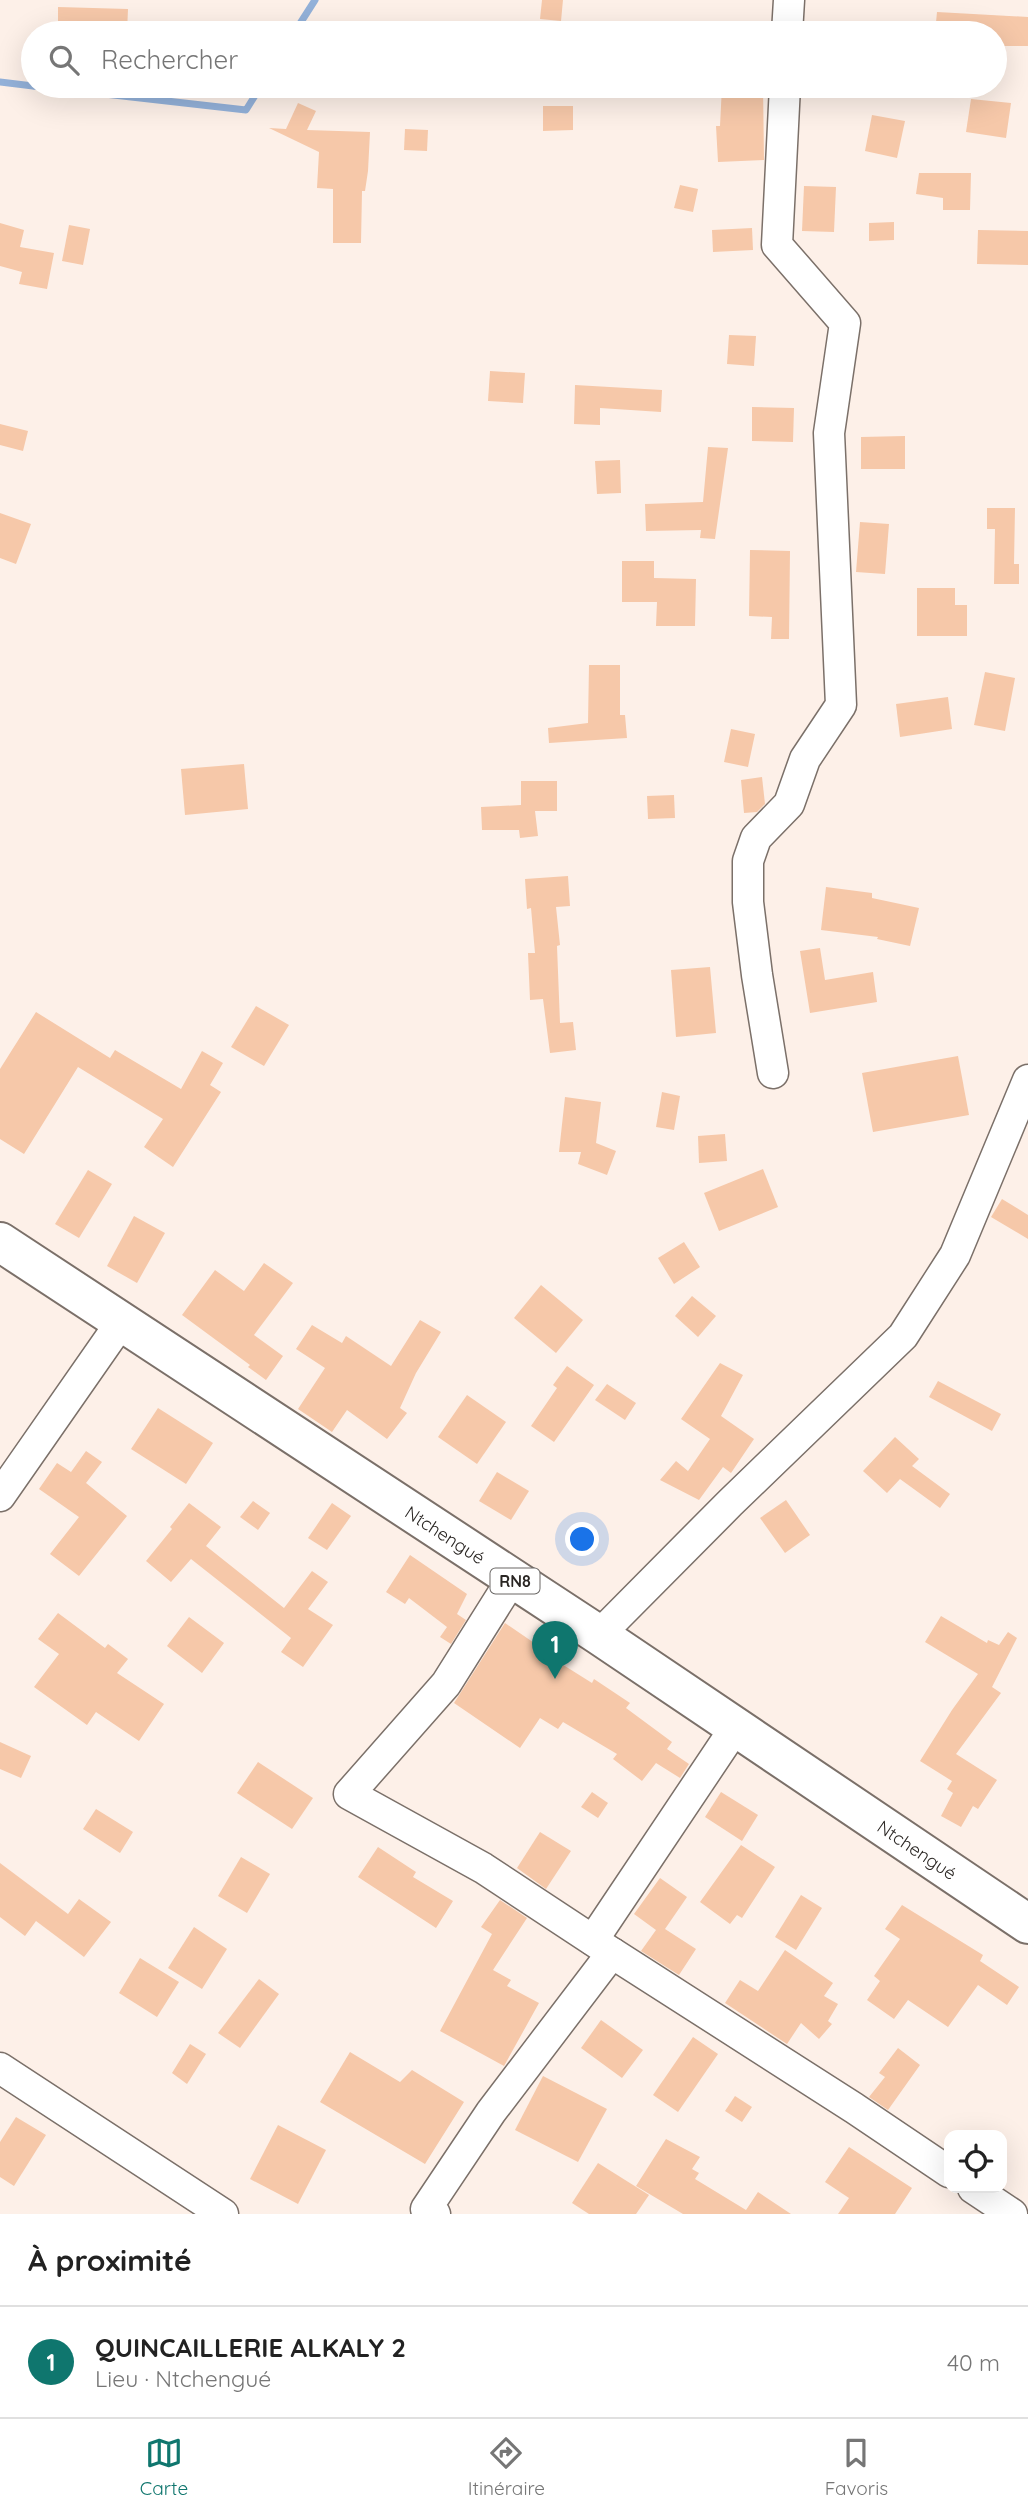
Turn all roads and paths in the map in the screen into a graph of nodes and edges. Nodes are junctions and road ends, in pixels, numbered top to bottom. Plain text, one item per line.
1 (789, 0) edge
2 (788, 21) edge
3 (784, 98) edge
4 (773, 1073) dead end
5 (1028, 1080) edge
6 (0, 1242) edge
7 (122, 1321) junction
8 (0, 1496) edge
9 (512, 1579) junction
10 (599, 1635) junction
11 (735, 1728) junction
12 (1028, 1924) edge
13 (602, 1947) junction
14 (0, 2068) edge
15 (944, 2169) edge
16 (980, 2193) edge
17 (223, 2214) edge
18 (435, 2214) edge
19 (1012, 2214) edge

1 - 2 street
3 - 4 street
5 - 10 street
6 - 7 main road, Ntchengué / RN8
7 - 8 street
7 - 9 main road, Ntchengué / RN8
9 - 10 main road, Ntchengué / RN8
9 - 13 street
10 - 11 main road, Ntchengué / RN8
11 - 12 main road, Ntchengué / RN8
11 - 13 street
13 - 15 street
13 - 18 street
14 - 17 street
16 - 19 street

